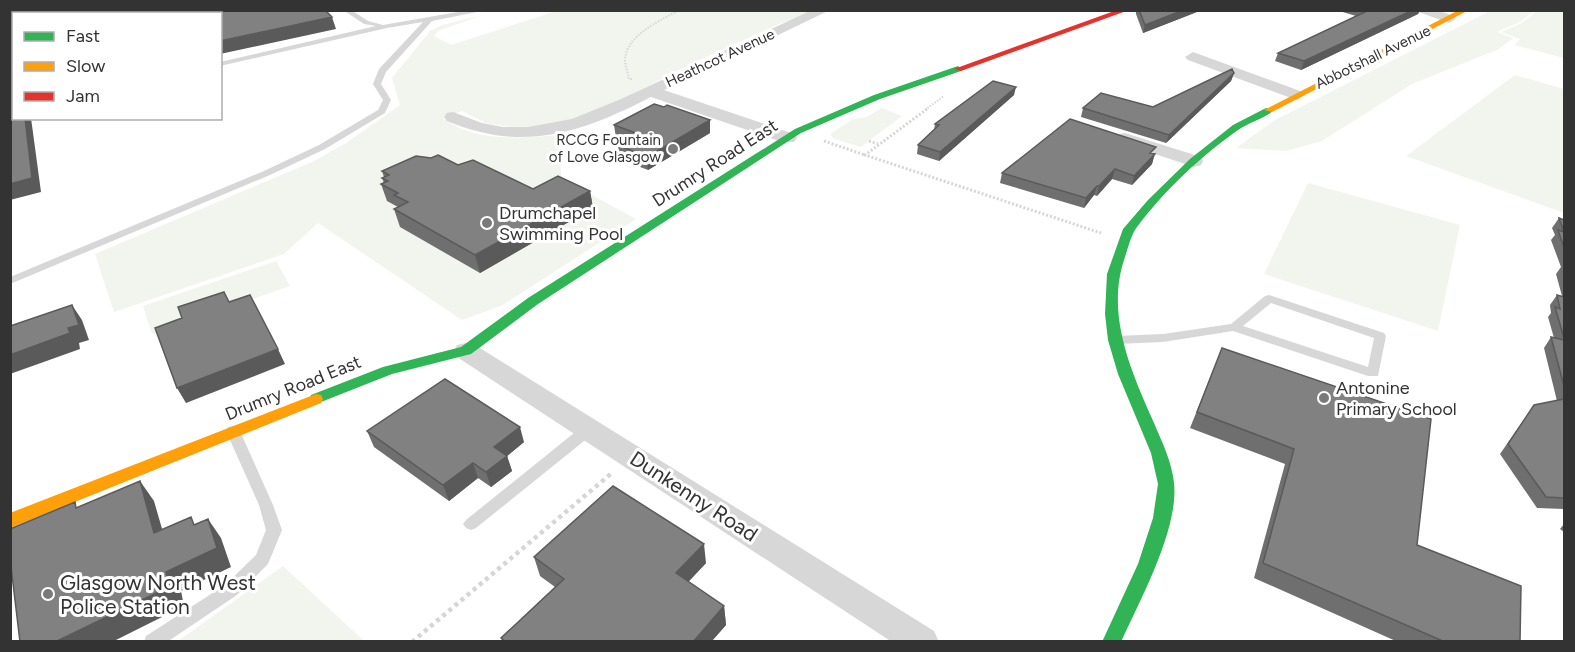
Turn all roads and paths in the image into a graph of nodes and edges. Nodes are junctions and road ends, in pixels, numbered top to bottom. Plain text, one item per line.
1 (346, 10) edge
2 (484, 10) edge
3 (679, 10) edge
4 (824, 10) edge
5 (1126, 10) edge
6 (1419, 10) edge
7 (1466, 10) edge
8 (470, 12) edge
9 (430, 19) junction
10 (1449, 19) junction
11 (387, 26) junction
12 (1193, 57) dead end
13 (222, 64) edge
14 (654, 89) junction
15 (947, 94) dead end
16 (1297, 95) junction
17 (453, 117) dead end
18 (1107, 133) edge
19 (793, 134) junction
20 (869, 141) dead end
21 (879, 144) junction
22 (866, 155) junction
23 (1194, 161) junction
24 (1123, 241) junction
25 (10, 281) edge
26 (1234, 327) junction
27 (1115, 340) junction
28 (466, 351) junction
29 (589, 429) junction
30 (233, 431) junction
31 (633, 457) junction
32 (10, 521) edge
33 (471, 524) dead end
34 (905, 637) edge
35 (153, 642) edge
36 (412, 642) edge
37 (1111, 642) edge

1 - 11 lane
2 - 8 lane
3 - 14 path
4 - 14 street, Heathcot Avenue
5 - 19 street, Drumry Road East
6 - 10 street, Abbotshall Avenue
7 - 10 street, Abbotshall Avenue
8 - 9 lane
9 - 11 lane
9 - 25 lane
10 - 16 street, Abbotshall Avenue
11 - 13 lane
12 - 16 street, Abbotshall Avenue
14 - 17 street
14 - 19 street, Heathcot Avenue
15 - 21 path
16 - 23 street, Abbotshall Avenue
18 - 23 street
19 - 22 path
19 - 28 street, Drumry Road East
20 - 21 path
21 - 22 path
22 - 24 path
23 - 24 street, Abbotshall Avenue
24 - 27 street, Abbotshall Avenue
26 - 26 lane
26 - 27 lane
27 - 37 street, Abbotshall Avenue
28 - 29 street, Dunkenny Road
28 - 30 street, Drumry Road East
29 - 31 street, Dunkenny Road
29 - 33 lane
30 - 32 street, Drumry Road East
30 - 35 lane
31 - 34 street, Dunkenny Road
31 - 36 path

